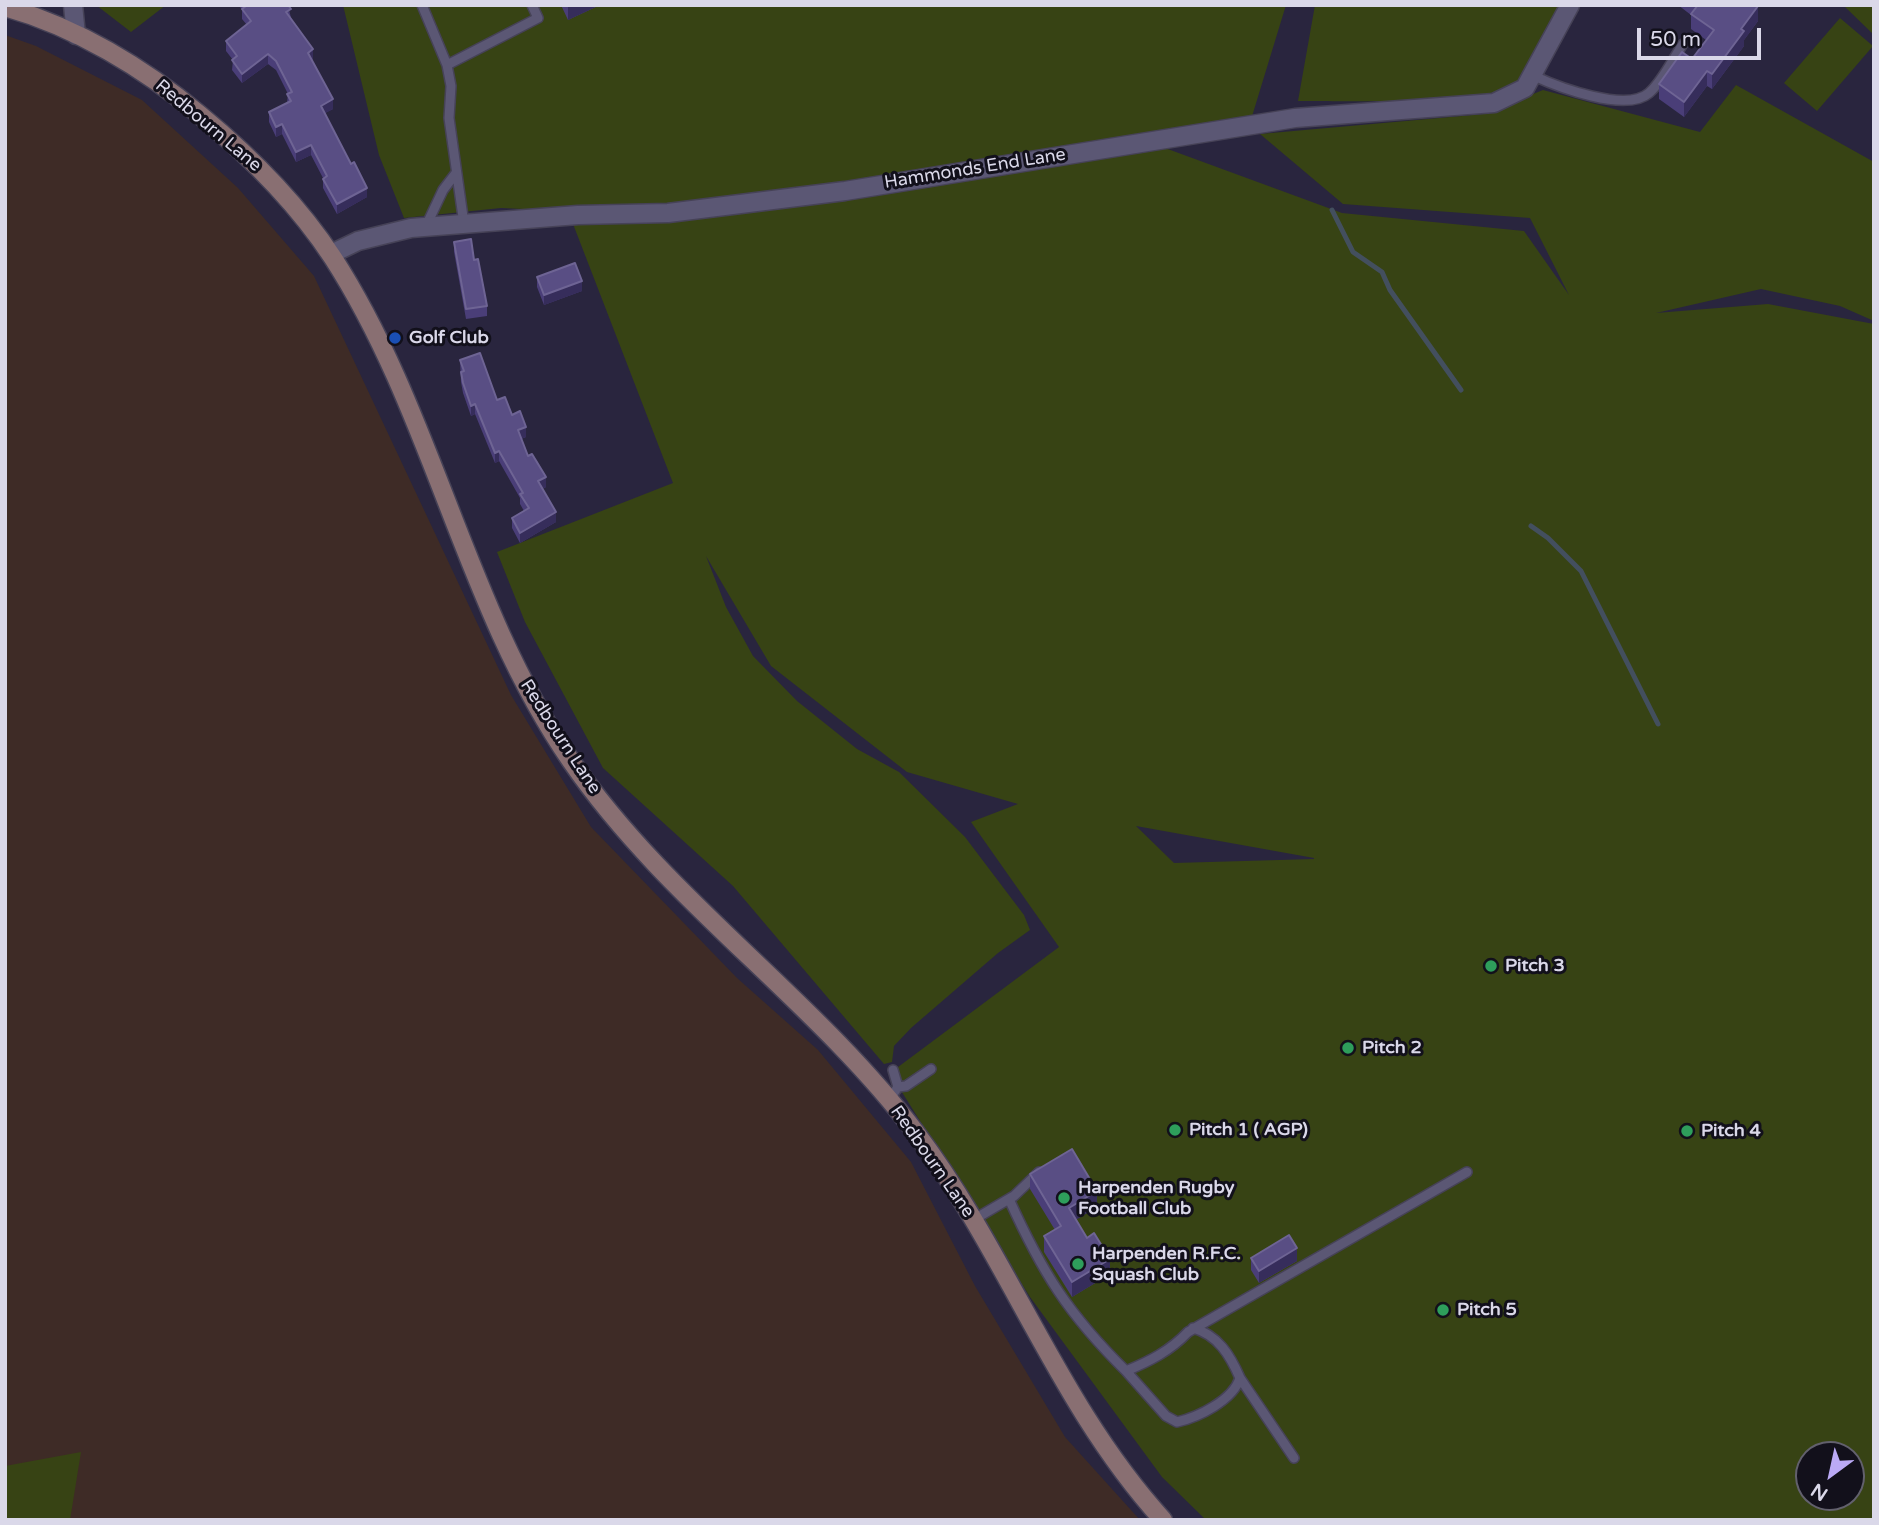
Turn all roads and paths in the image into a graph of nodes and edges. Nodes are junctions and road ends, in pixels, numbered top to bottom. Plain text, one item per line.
1 (73, 5) edge
2 (422, 5) edge
3 (532, 5) edge
4 (1570, 5) edge
5 (12, 7) edge
6 (76, 35) junction
7 (1683, 44) dead end
8 (447, 65) junction
9 (1534, 76) junction
10 (456, 173) junction
11 (464, 224) junction
12 (426, 227) junction
13 (331, 254) junction
14 (931, 1069) dead end
15 (893, 1070) dead end
16 (893, 1093) junction
17 (1041, 1169) edge
18 (1467, 1172) dead end
19 (1009, 1199) junction
20 (973, 1220) junction
21 (1193, 1328) junction
22 (1126, 1371) junction
23 (1240, 1378) junction
24 (1294, 1458) dead end
25 (1163, 1520) edge

1 - 6 street
2 - 8 lane
3 - 8 lane
4 - 9 street, Hammonds End Lane
5 - 6 main road, Redbourn Lane
6 - 13 main road, Redbourn Lane
7 - 9 lane
8 - 10 lane
9 - 11 street, Hammonds End Lane
10 - 11 lane
10 - 12 lane
11 - 12 street, Hammonds End Lane
12 - 13 street, Hammonds End Lane
13 - 16 main road, Redbourn Lane
14 - 16 lane
15 - 16 lane
16 - 20 main road, Redbourn Lane
17 - 19 lane
18 - 21 lane
19 - 20 lane
19 - 22 lane
20 - 25 main road, Redbourn Lane
21 - 22 lane
21 - 23 lane
22 - 23 lane
23 - 24 lane

